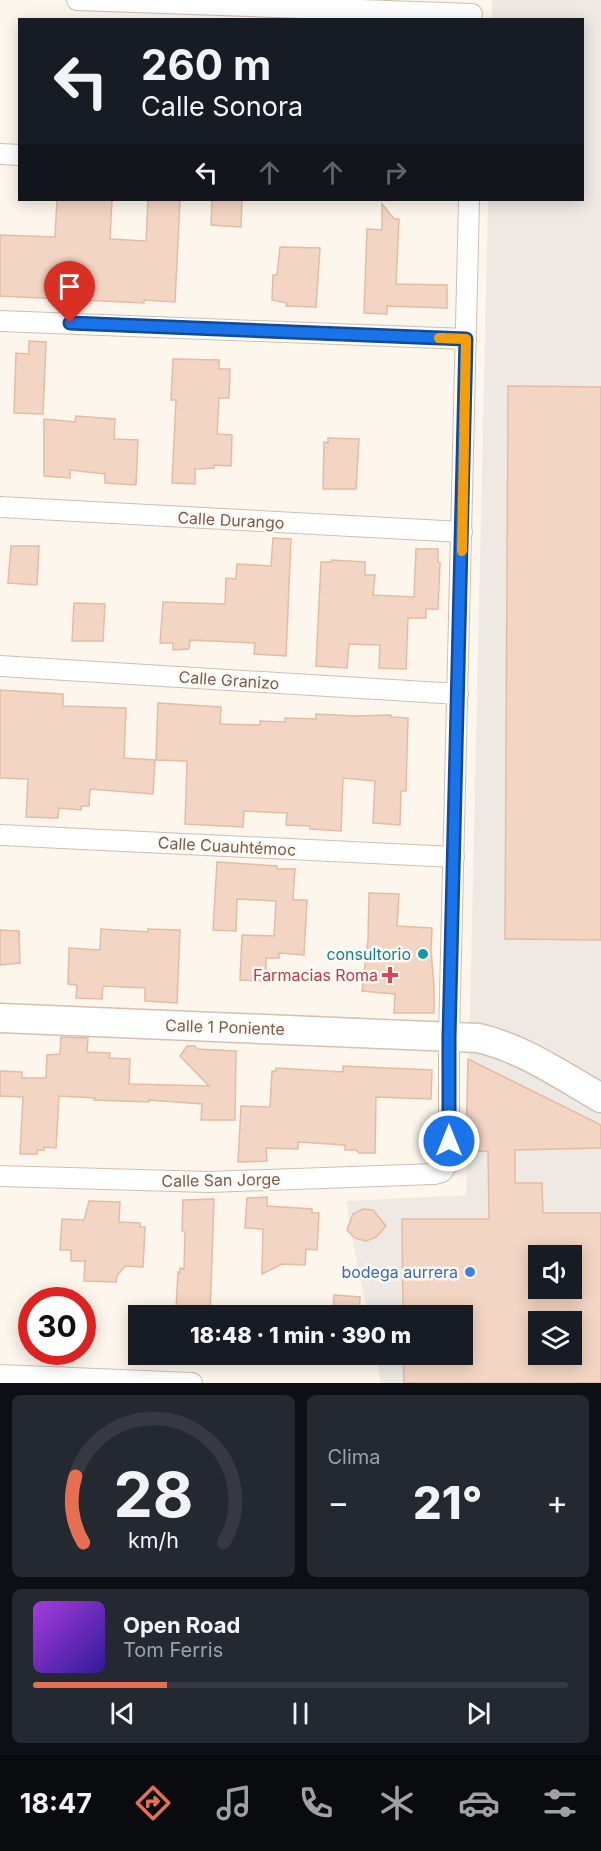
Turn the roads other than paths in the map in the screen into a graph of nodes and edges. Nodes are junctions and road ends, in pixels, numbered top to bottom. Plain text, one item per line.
1 (77, 0) edge
2 (472, 11) edge
3 (0, 154) edge
4 (18, 155) edge
5 (469, 201) edge
6 (0, 321) edge
7 (466, 339) junction
8 (0, 507) edge
9 (462, 532) junction
10 (0, 666) edge
11 (458, 694) junction
12 (0, 835) edge
13 (454, 857) junction
14 (0, 1018) edge
15 (449, 1037) junction
16 (601, 1098) edge
17 (0, 1176) edge
18 (0, 1375) edge
19 (192, 1383) edge

1 - 2 street
3 - 4 street
5 - 7 street
6 - 7 street
7 - 9 street
8 - 9 street, Calle Durango
9 - 11 street
10 - 11 street, Calle Granizo
11 - 13 street
12 - 13 street, Calle Cuauhtémoc
13 - 15 street
14 - 15 main road, Calle 1 Poniente
15 - 16 main road, Calle 1 Poniente
15 - 17 street, Calle San Jorge
18 - 19 street

